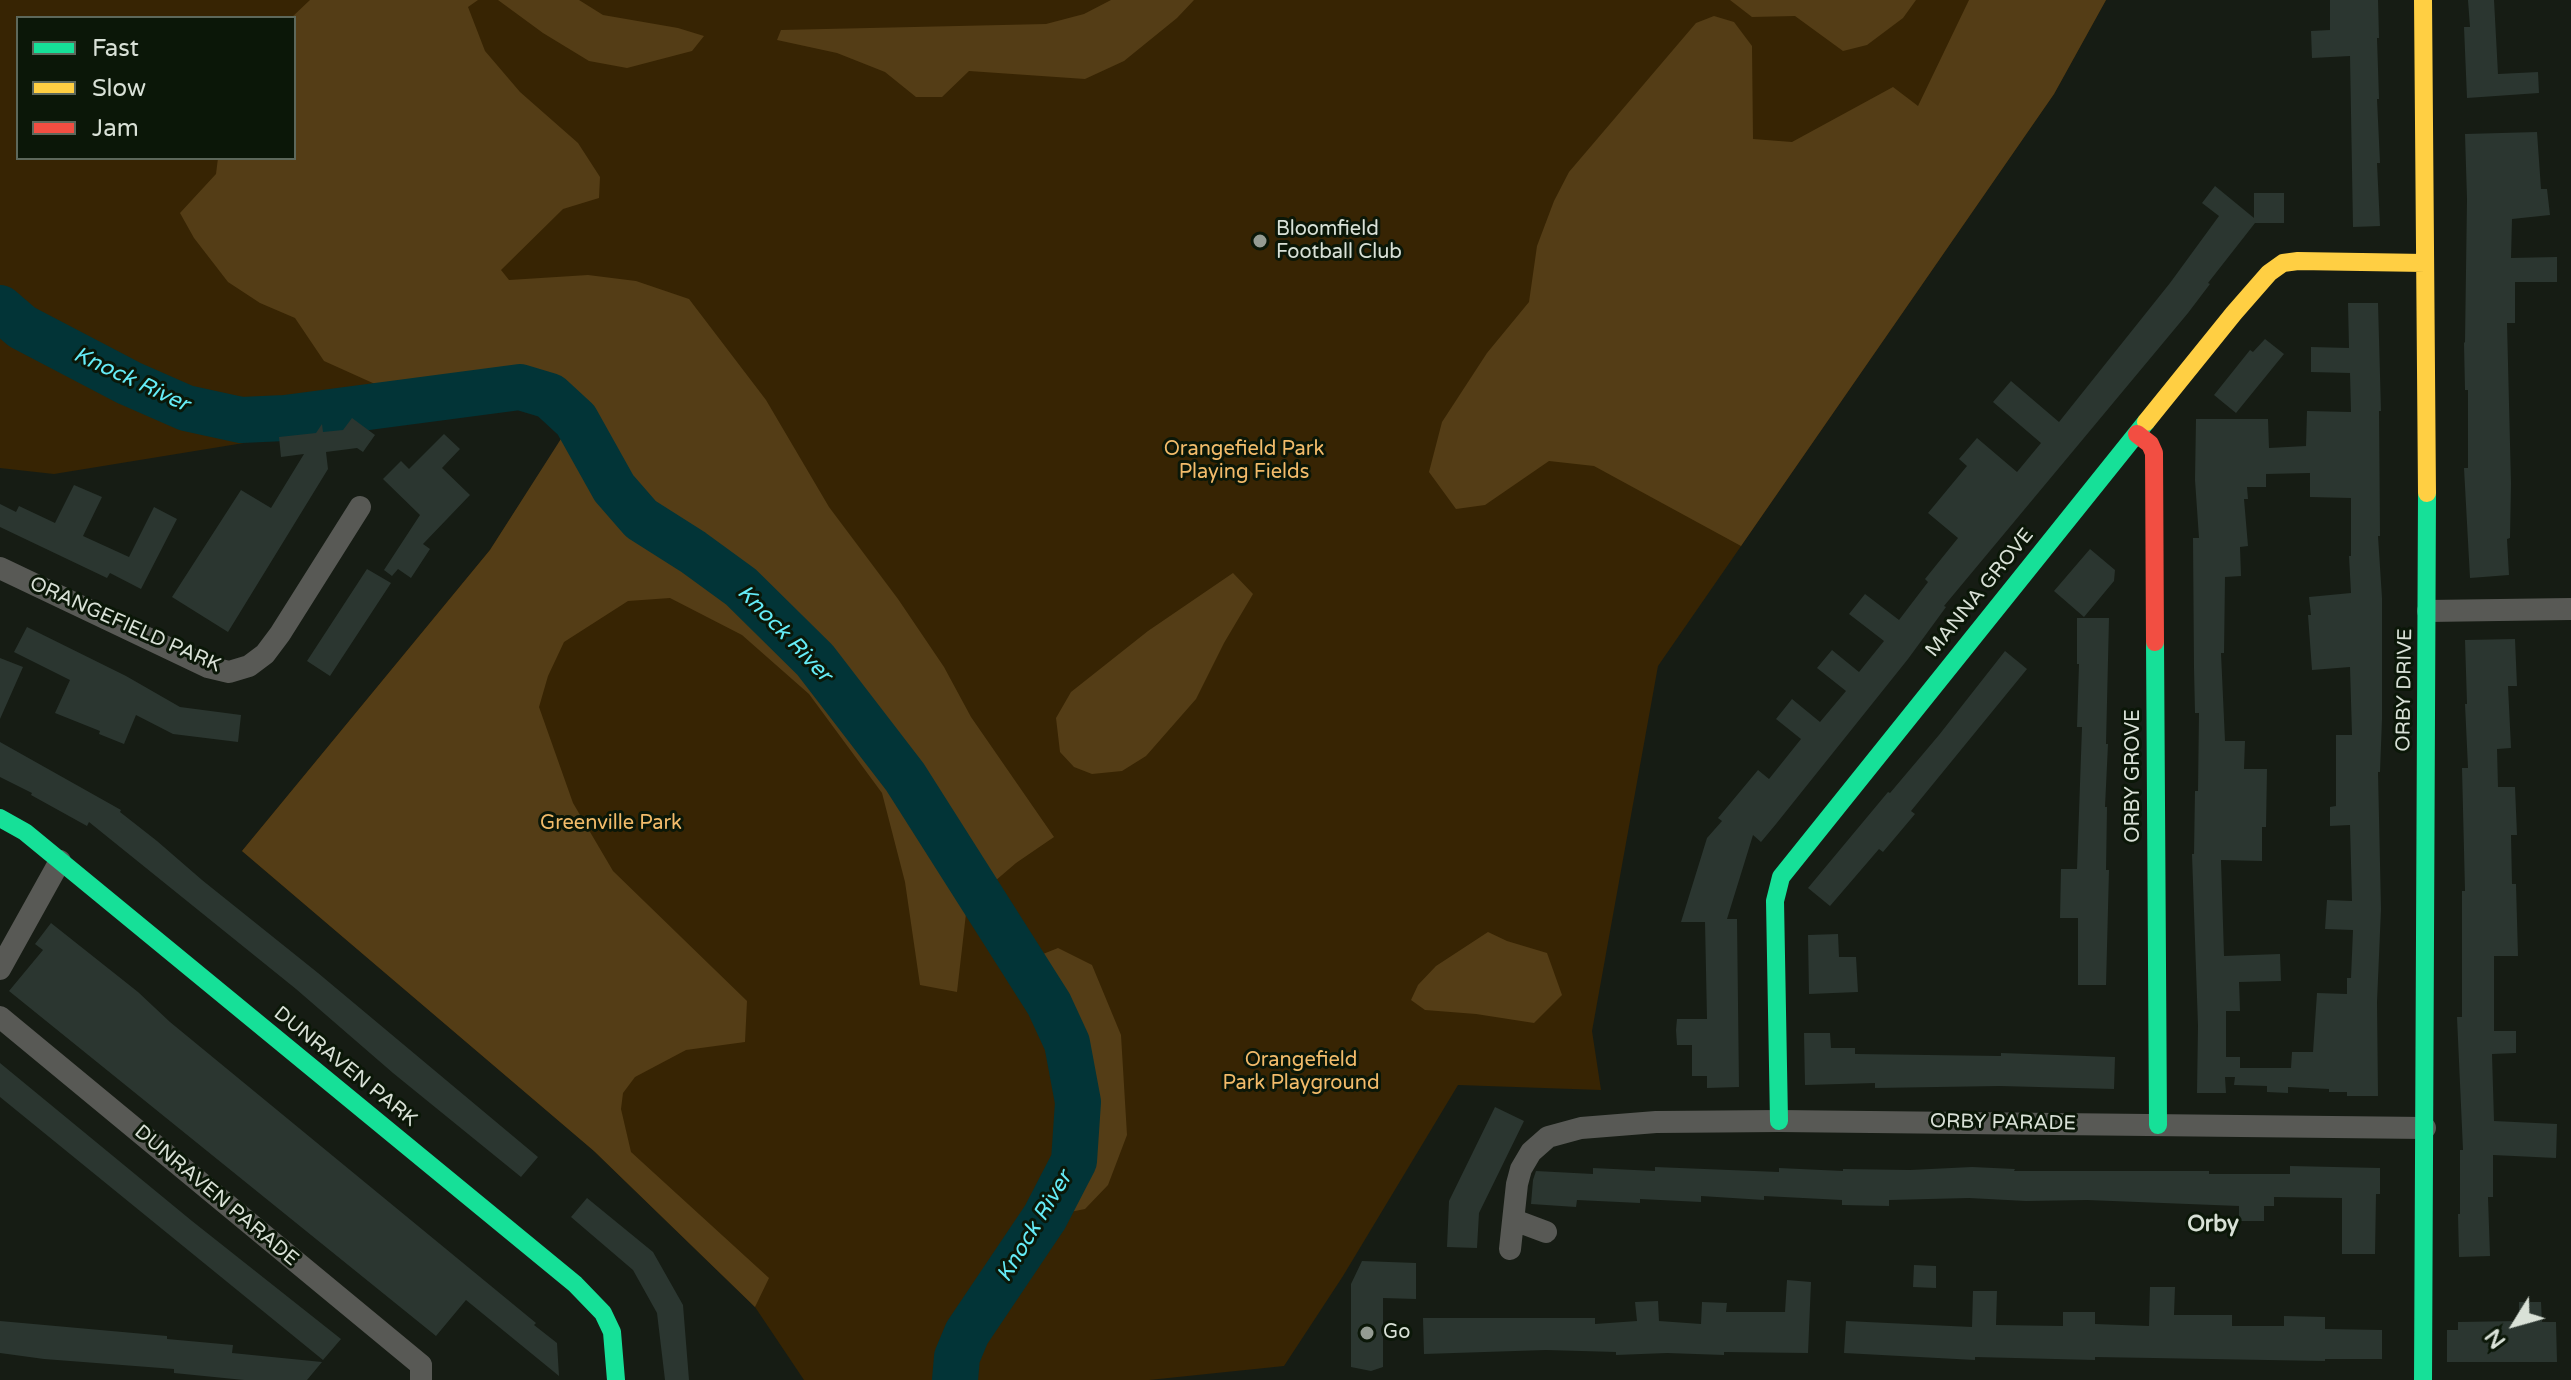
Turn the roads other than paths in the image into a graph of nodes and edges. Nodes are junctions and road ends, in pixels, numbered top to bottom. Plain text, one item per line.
1 (2423, 0) edge
2 (2425, 263) junction
3 (2137, 434) junction
4 (360, 507) dead end
5 (0, 568) edge
6 (2571, 609) edge
7 (2428, 611) junction
8 (0, 818) edge
9 (60, 861) junction
10 (0, 969) edge
11 (0, 1017) edge
12 (1779, 1121) junction
13 (2158, 1125) junction
14 (2425, 1128) junction
15 (1514, 1220) junction
16 (1546, 1232) dead end
17 (1510, 1249) dead end
18 (421, 1380) edge
19 (616, 1380) edge
20 (2423, 1380) edge

1 - 2 street, ORBY DRIVE
2 - 3 street, MANNA GROVE
2 - 7 street, ORBY DRIVE
3 - 12 street, MANNA GROVE
3 - 13 street, ORBY GROVE
4 - 5 street, ORANGEFIELD PARK
6 - 7 street
7 - 14 street, ORBY DRIVE
8 - 9 street, DUNRAVEN PARK
9 - 10 street
9 - 19 street, DUNRAVEN PARK
11 - 18 street, DUNRAVEN PARADE
12 - 13 street, ORBY PARADE
12 - 15 street, ORBY PARADE
13 - 14 street, ORBY PARADE
14 - 20 street, ORBY DRIVE
15 - 16 street
15 - 17 street, ORBY PARADE

